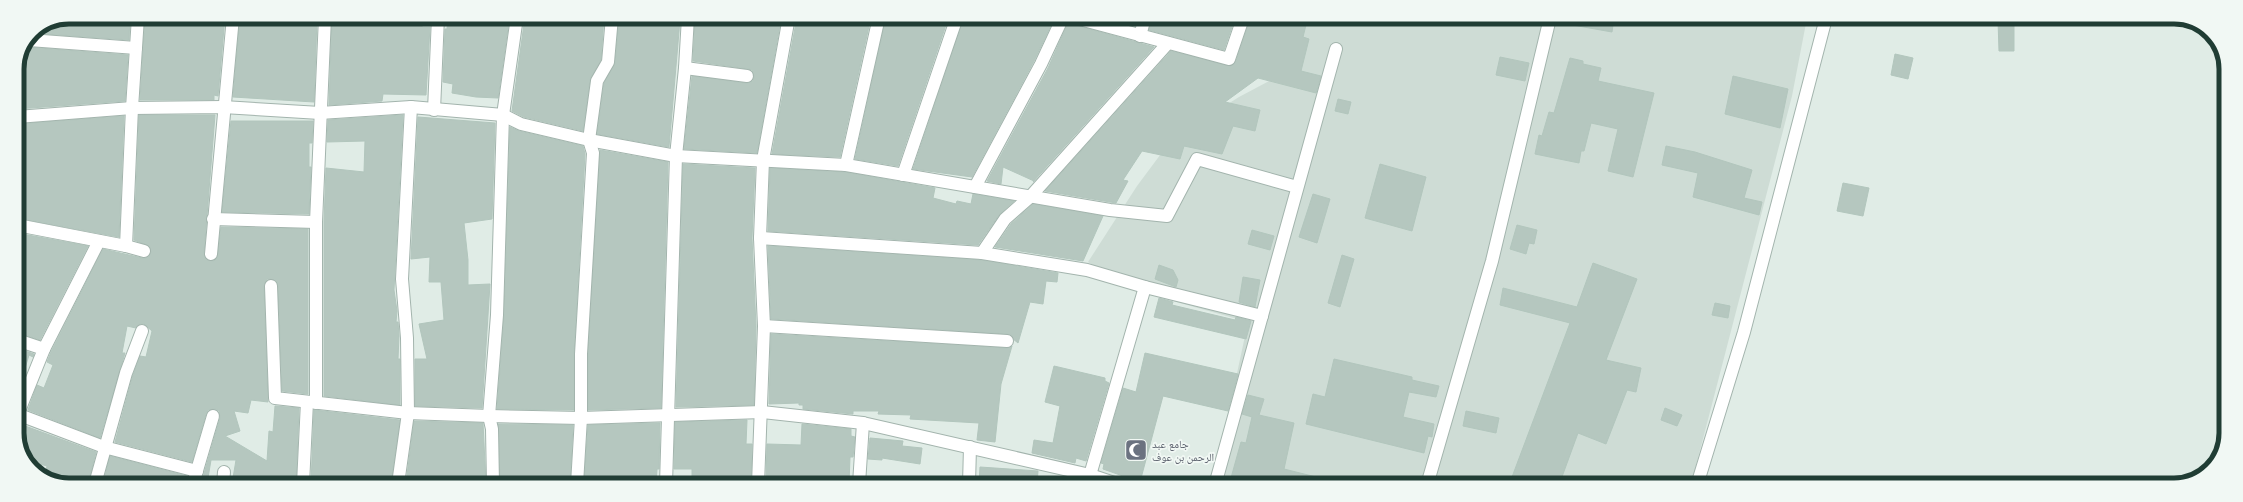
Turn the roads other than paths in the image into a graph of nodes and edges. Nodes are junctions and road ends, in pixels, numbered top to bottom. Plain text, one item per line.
1 (138, 24) edge
2 (232, 24) edge
3 (325, 24) edge
4 (438, 24) edge
5 (516, 24) edge
6 (611, 24) edge
7 (688, 24) edge
8 (788, 24) edge
9 (877, 24) edge
10 (955, 24) edge
11 (1060, 24) edge
12 (1095, 24) edge
13 (1143, 24) edge
14 (1241, 24) edge
15 (1549, 24) edge
16 (1824, 24) edge
17 (1140, 36) junction
18 (35, 40) edge
19 (1168, 43) junction
20 (136, 48) junction
21 (1336, 49) dead end
22 (685, 68) junction
23 (747, 76) dead end
24 (223, 107) junction
25 (132, 108) junction
26 (411, 108) junction
27 (434, 110) junction
28 (320, 113) junction
29 (503, 115) junction
30 (24, 116) edge
31 (589, 140) junction
32 (676, 156) junction
33 (763, 160) junction
34 (846, 165) junction
35 (903, 175) junction
36 (975, 187) junction
37 (1297, 187) junction
38 (1030, 197) junction
39 (213, 219) junction
40 (316, 222) junction
41 (24, 226) edge
42 (760, 238) junction
43 (99, 241) junction
44 (126, 246) junction
45 (144, 251) dead end
46 (982, 253) junction
47 (211, 254) dead end
48 (271, 286) dead end
49 (1145, 287) junction
50 (1262, 316) junction
51 (764, 326) junction
52 (142, 331) dead end
53 (1007, 341) dead end
54 (24, 342) edge
55 (44, 349) junction
56 (24, 400) edge
57 (312, 403) junction
58 (762, 412) junction
59 (408, 413) junction
60 (668, 414) junction
61 (213, 416) dead end
62 (489, 416) junction
63 (24, 417) edge
64 (581, 418) junction
65 (863, 423) junction
66 (104, 447) junction
67 (970, 447) junction
68 (197, 471) junction
69 (1090, 475) junction
70 (96, 478) edge
71 (195, 478) edge
72 (304, 478) edge
73 (399, 478) edge
74 (493, 478) edge
75 (577, 478) edge
76 (666, 478) edge
77 (758, 478) edge
78 (859, 478) edge
79 (969, 478) edge
80 (1100, 478) edge
81 (1217, 478) edge
82 (1429, 478) edge
83 (1699, 478) edge

1 - 20 street
2 - 24 street
3 - 28 street
4 - 27 street
5 - 29 street
6 - 31 street
7 - 22 street
8 - 33 street
9 - 34 street
10 - 35 street
11 - 36 street
12 - 17 street
13 - 17 street
14 - 19 street
15 - 82 street
16 - 83 street
17 - 19 street
18 - 20 street
19 - 38 street
20 - 25 street
21 - 37 street
22 - 23 street
22 - 32 street
24 - 25 street
24 - 28 street
24 - 39 street
25 - 30 street
25 - 44 street
26 - 27 street
26 - 28 street
26 - 59 street
27 - 29 street
28 - 40 street
29 - 31 street
29 - 62 street
31 - 32 street
31 - 64 street
32 - 33 street
32 - 60 street
33 - 34 street
33 - 42 street
34 - 35 street
35 - 36 street
36 - 38 street
37 - 38 street
37 - 50 street
38 - 46 street
39 - 40 street
39 - 47 street
40 - 57 street
41 - 43 street
42 - 46 street
42 - 51 street
43 - 44 street
43 - 55 street
44 - 45 street
46 - 49 street
48 - 57 street
49 - 50 street
49 - 69 street
50 - 81 street
51 - 53 street
51 - 58 street
52 - 66 street
54 - 55 street
55 - 56 street
57 - 59 street
57 - 72 street
58 - 60 street
58 - 65 street
58 - 77 street
59 - 62 street
59 - 73 street
60 - 64 street
60 - 76 street
61 - 68 street
62 - 64 street
62 - 74 street
63 - 66 street
64 - 75 street
65 - 67 street
65 - 78 street
66 - 68 street
66 - 70 street
67 - 69 street
67 - 79 street
68 - 71 street
69 - 80 street

